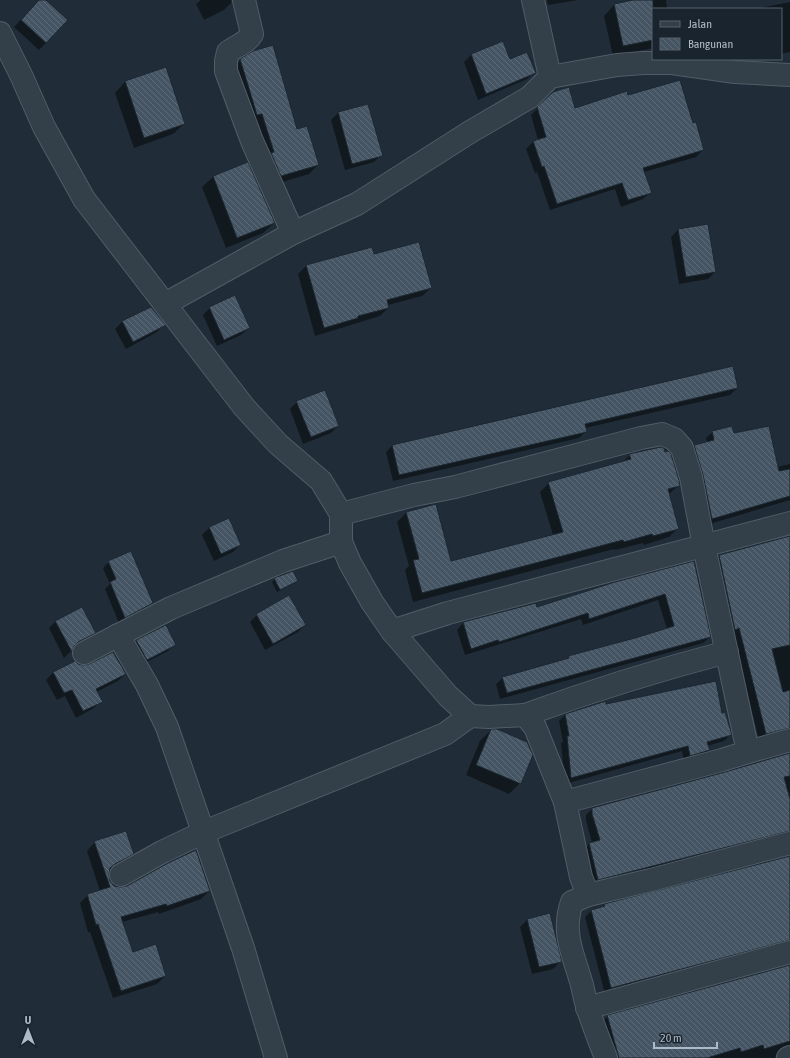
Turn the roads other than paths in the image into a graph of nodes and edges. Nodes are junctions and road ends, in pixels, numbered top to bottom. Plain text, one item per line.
1 (244, 0) edge
2 (532, 0) edge
3 (0, 33) edge
4 (790, 75) edge
5 (550, 77) junction
6 (293, 233) junction
7 (165, 304) junction
8 (341, 514) junction
9 (790, 523) edge
10 (341, 542) junction
11 (704, 546) junction
12 (392, 631) junction
13 (118, 635) junction
14 (726, 652) junction
15 (84, 653) dead end
16 (470, 716) junction
17 (525, 716) junction
18 (790, 740) edge
19 (748, 752) junction
20 (565, 802) junction
21 (204, 832) junction
22 (790, 843) edge
23 (121, 875) dead end
24 (588, 895) junction
25 (790, 952) edge
26 (587, 1008) junction
27 (276, 1058) edge
28 (606, 1058) edge

1 - 6 street
2 - 5 street
3 - 7 street
4 - 5 street
5 - 6 street
6 - 7 street
7 - 8 street
8 - 10 street
8 - 11 street
9 - 11 street
10 - 12 street
10 - 13 street
11 - 12 street
11 - 14 street
12 - 16 street
13 - 15 street
13 - 21 street
14 - 17 street
14 - 19 street
16 - 17 street
16 - 21 street
17 - 20 street
18 - 19 street
19 - 20 street
20 - 24 street
21 - 23 street
21 - 27 street
22 - 24 street
24 - 26 street
25 - 26 street
26 - 28 street

